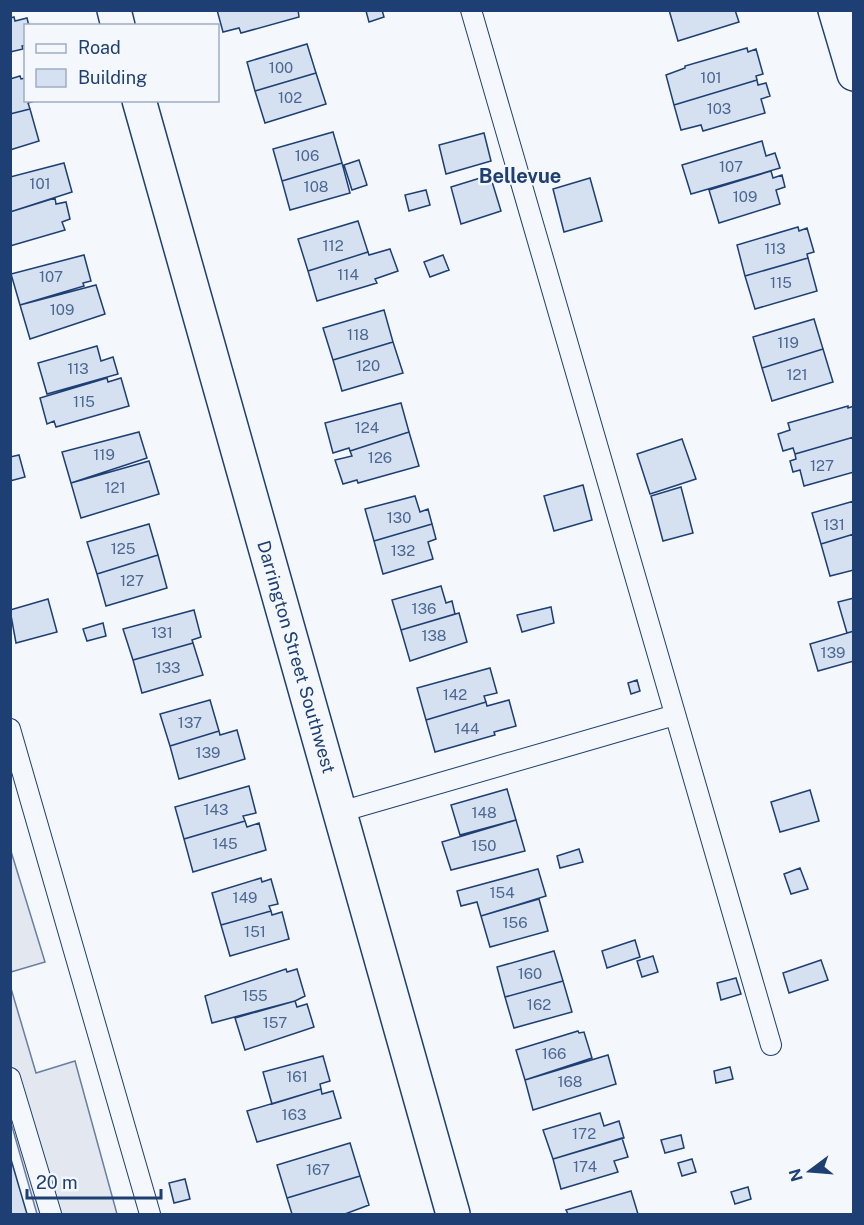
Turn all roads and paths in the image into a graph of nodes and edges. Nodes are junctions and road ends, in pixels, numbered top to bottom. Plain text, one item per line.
1 (471, 10) edge
2 (835, 10) edge
3 (854, 74) edge
4 (140, 102) edge
5 (675, 715) junction
6 (10, 729) edge
7 (340, 812) junction
8 (771, 1046) dead end
9 (10, 1078) edge
10 (450, 1214) edge
11 (51, 1215) edge
12 (150, 1215) edge

1 - 5 lane
2 - 3 street
4 - 7 street, Darrington Street Southwest
5 - 7 lane
5 - 8 lane
6 - 12 lane
7 - 10 street, Darrington Street Southwest
9 - 11 lane

